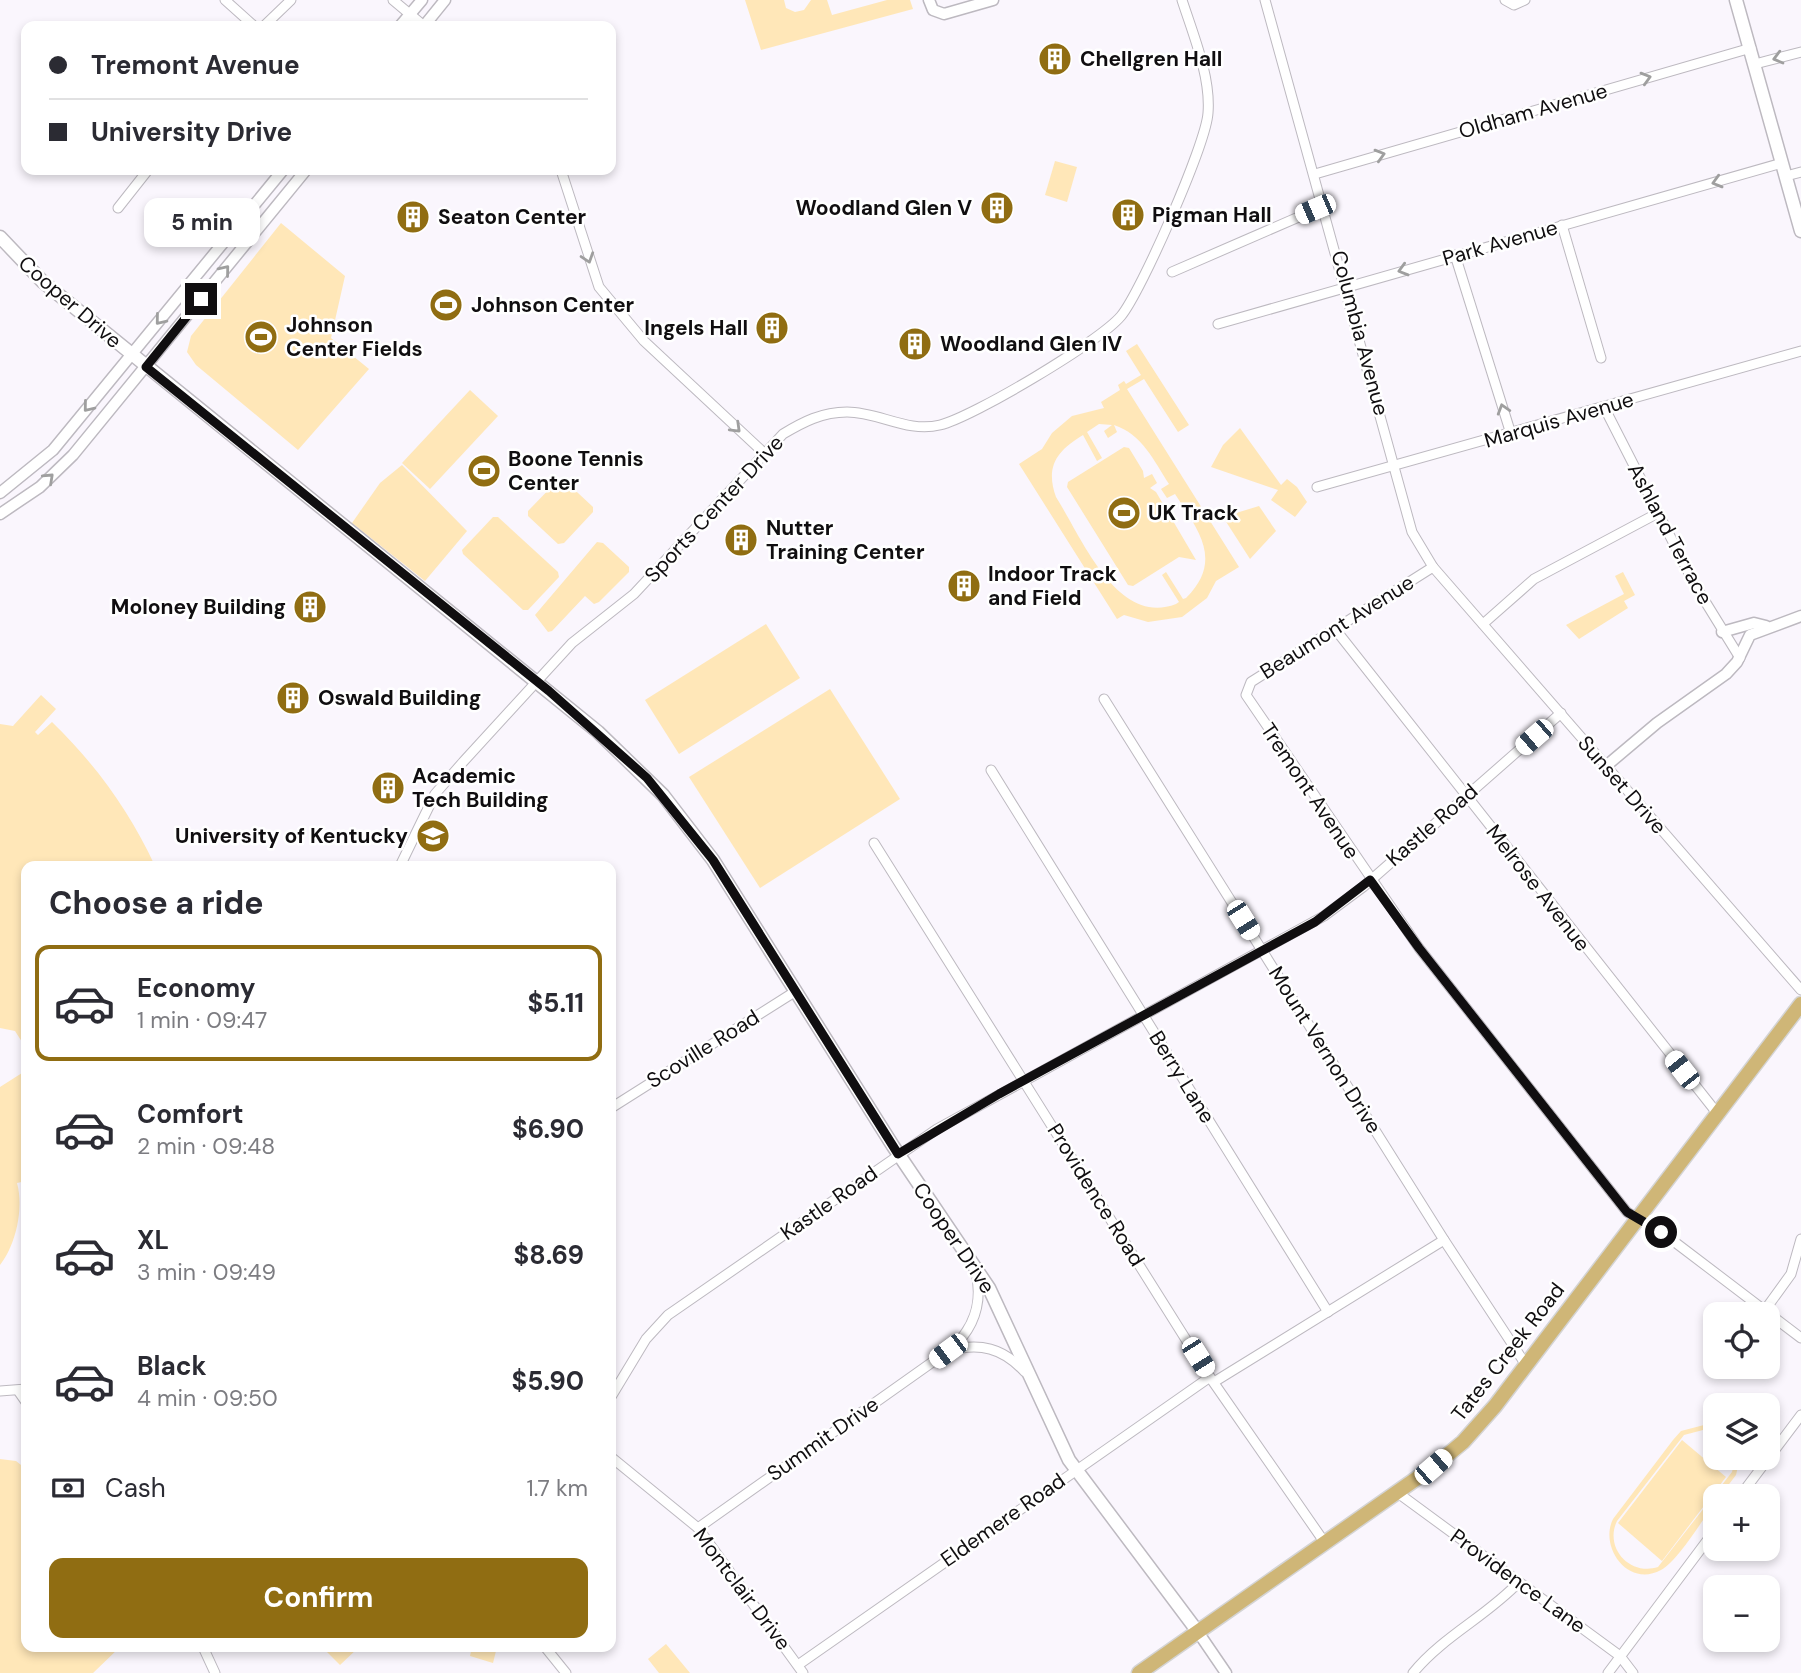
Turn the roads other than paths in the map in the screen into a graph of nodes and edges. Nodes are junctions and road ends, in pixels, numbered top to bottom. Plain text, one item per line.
1 (225, 0) edge
2 (291, 0) edge
3 (393, 0) edge
4 (422, 0) edge
5 (445, 0) edge
6 (929, 0) edge
7 (993, 0) edge
8 (1182, 0) edge
9 (1265, 0) edge
10 (1505, 0) edge
11 (1525, 0) edge
12 (1736, 0) edge
13 (410, 14) junction
14 (248, 21) edge
15 (269, 21) edge
16 (404, 21) edge
17 (418, 21) edge
18 (428, 21) edge
19 (1751, 48) junction
20 (1801, 52) edge
21 (1755, 65) junction
22 (1782, 163) junction
23 (1801, 172) edge
24 (1315, 174) junction
25 (144, 175) edge
26 (279, 175) edge
27 (302, 175) edge
28 (563, 175) edge
29 (1786, 176) junction
30 (1324, 206) junction
31 (118, 208) dead end
32 (1562, 225) junction
33 (1801, 231) edge
34 (0, 237) edge
35 (1455, 255) junction
36 (1172, 271) dead end
37 (1346, 287) junction
38 (1218, 324) dead end
39 (1801, 351) edge
40 (131, 354) junction
41 (1601, 358) dead end
42 (146, 367) junction
43 (1604, 407) junction
44 (1511, 434) junction
45 (764, 453) junction
46 (1396, 465) junction
47 (1317, 487) dead end
48 (0, 493) edge
49 (1658, 513) junction
50 (0, 514) edge
51 (1433, 567) junction
52 (1801, 615) edge
53 (1483, 624) junction
54 (1766, 626) junction
55 (1335, 629) junction
56 (1722, 632) junction
57 (1740, 658) junction
58 (537, 682) junction
59 (1245, 691) joint
60 (1104, 699) dead end
61 (1561, 713) junction
62 (1606, 766) junction
63 (991, 770) dead end
64 (1466, 795) junction
65 (874, 843) dead end
66 (402, 861) edge
67 (1370, 880) junction
68 (1263, 950) junction
69 (1801, 990) edge
70 (796, 991) junction
71 (1801, 1004) edge
72 (1143, 1015) junction
73 (1023, 1080) junction
74 (616, 1105) edge
75 (1717, 1113) junction
76 (898, 1154) junction
77 (1639, 1218) junction
78 (1801, 1239) edge
79 (1444, 1240) junction
80 (975, 1268) junction
81 (1754, 1302) edge
82 (1771, 1302) edge
83 (1328, 1312) junction
84 (1780, 1322) edge
85 (1801, 1338) edge
86 (948, 1351) junction
87 (1526, 1365) junction
88 (1029, 1376) junction
89 (1212, 1380) junction
90 (616, 1388) edge
91 (0, 1391) edge
92 (21, 1391) edge
93 (1801, 1415) edge
94 (616, 1461) edge
95 (1075, 1470) junction
96 (1749, 1484) edge
97 (1398, 1493) junction
98 (698, 1528) junction
99 (1325, 1543) junction
100 (1703, 1546) edge
101 (1519, 1582) junction
102 (1198, 1632) junction
103 (205, 1652) edge
104 (549, 1652) edge
105 (1620, 1656) junction
106 (801, 1669) edge
107 (215, 1673) edge
108 (566, 1673) edge
109 (1139, 1673) edge
110 (1226, 1673) edge
111 (1413, 1673) edge
112 (1608, 1673) edge
113 (1633, 1673) edge

1 - 14 street
2 - 15 street
3 - 13 street
4 - 13 street
5 - 18 street
6 - 7 street
8 - 45 street, Sports Center Drive
9 - 24 street, Columbia Avenue
10 - 11 street
12 - 19 main road
13 - 16 street
13 - 17 street
19 - 21 main road
24 -> 19 street, Oldham Avenue
20 -> 21 street
21 - 22 main road
22 - 29 main road
22 -> 32 street, Park Avenue
23 - 29 street
24 - 30 street, Columbia Avenue
25 - 31 street
26 -> 40 street
42 -> 27 street
28 -> 45 street
29 - 33 main road
30 - 36 street
30 - 37 street, Columbia Avenue
32 - 35 street, Park Avenue
32 - 41 street
34 - 40 main road, Cooper Drive
35 -> 37 street, Park Avenue
44 -> 35 street
37 - 38 street, Park Avenue
37 - 46 street, Columbia Avenue
39 - 43 street, Marquis Avenue
40 - 42 main road, Cooper Drive
40 -> 48 street
50 -> 42 street
42 - 58 main road, Cooper Drive
43 - 44 street, Marquis Avenue
43 - 49 street, Ashland Terrace
44 - 46 street, Marquis Avenue
45 - 58 street, Sports Center Drive
46 - 47 street, Marquis Avenue
46 - 51 street, Sunset Drive
49 - 53 street
49 - 56 street, Ashland Terrace
51 - 53 street, Sunset Drive
51 - 55 street, Beaumont Avenue
52 - 54 street
53 - 61 street, Sunset Drive
54 - 56 street
54 - 57 street
55 - 59 street, Beaumont Avenue
55 - 64 street, Melrose Avenue
56 - 57 street, Ashland Terrace
57 - 62 street
58 - 66 street, Sports Center Drive
58 - 70 main road, Cooper Drive
59 - 67 street, Tremont Avenue
60 - 68 street, Mount Vernon Drive
61 - 62 street, Sunset Drive
61 - 64 street, Kastle Road
62 - 69 street, Sunset Drive
63 - 72 street, Berry Lane
64 - 67 street, Kastle Road
64 - 75 street, Melrose Avenue
65 - 73 street, Providence Road
67 - 68 street, Kastle Road
67 - 77 street, Tremont Avenue
68 - 72 street, Kastle Road
68 - 79 street, Mount Vernon Drive
70 - 74 street, Scoville Road
70 - 76 main road, Cooper Drive
71 - 75 main road, Tates Creek Road
72 - 73 street, Kastle Road
72 - 83 street, Berry Lane
73 - 76 street, Kastle Road
73 - 89 street, Providence Road
75 - 77 main road, Tates Creek Road
76 - 80 main road, Cooper Drive
76 - 90 street, Kastle Road
77 - 81 street, Tremont Avenue
77 - 87 main road, Tates Creek Road
78 - 82 street
79 - 83 street, Eldemere Road
79 - 87 street, Mount Vernon Drive
80 - 86 street, Summit Drive
80 - 88 main road, Cooper Drive
83 - 89 street, Eldemere Road
84 - 85 street, Tremont Avenue
86 - 88 street, Summit Drive
86 - 98 street, Summit Drive
87 - 97 main road, Tates Creek Road
88 - 95 main road, Cooper Drive
89 - 95 street, Eldemere Road
89 - 99 street, Providence Road
91 - 92 street
93 - 96 street
94 - 98 street, Montclair Drive
95 - 102 main road, Cooper Drive
95 - 106 street, Eldemere Road
97 - 99 main road, Tates Creek Road
97 - 101 street, Providence Lane
98 - 106 street, Montclair Drive
99 - 102 main road, Tates Creek Road
100 - 105 street
101 - 105 street, Providence Lane
101 - 111 street
102 - 109 main road, Tates Creek Road
102 - 110 street, Cooper Drive
103 - 107 street
104 - 108 street
105 - 112 street
105 - 113 street, Providence Lane

